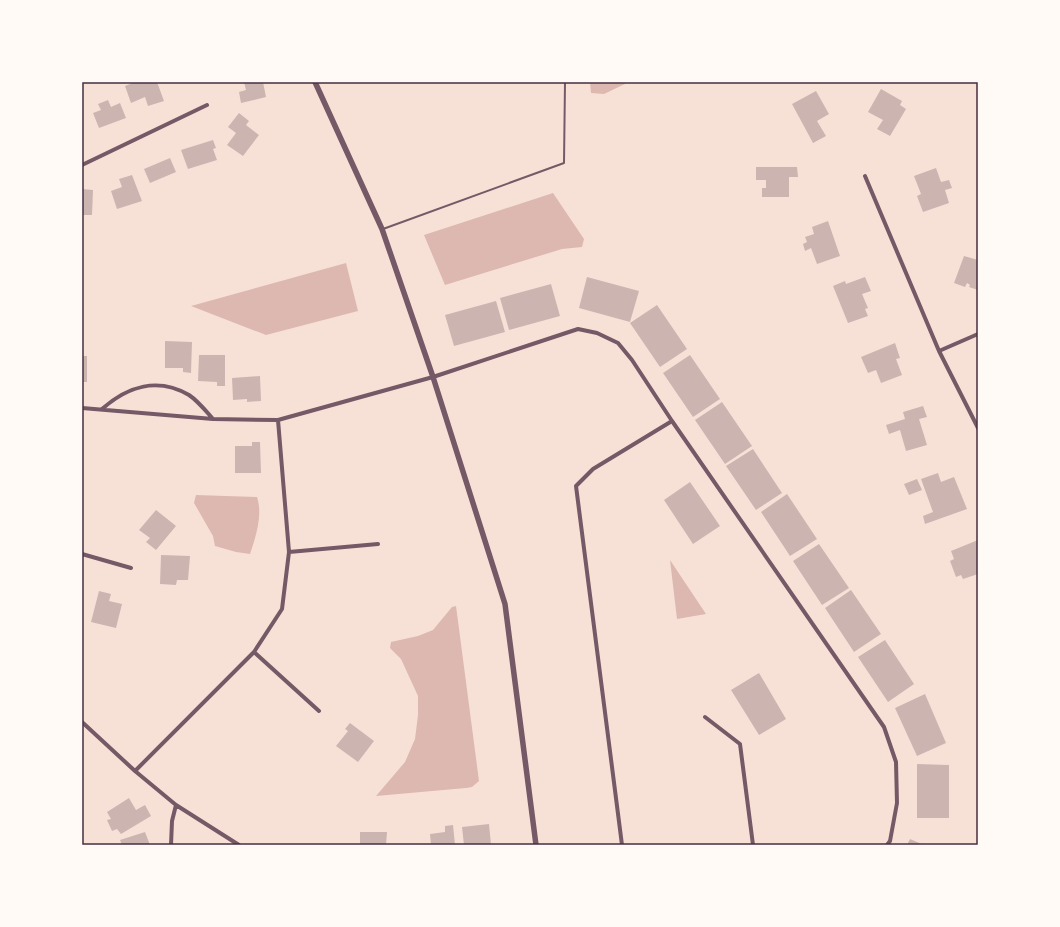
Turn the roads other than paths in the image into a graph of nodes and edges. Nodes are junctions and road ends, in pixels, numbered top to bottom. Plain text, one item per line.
1 (315, 82) edge
2 (565, 82) edge
3 (207, 105) dead end
4 (82, 165) edge
5 (865, 176) dead end
6 (382, 229) junction
7 (978, 334) edge
8 (939, 351) junction
9 (433, 378) junction
10 (82, 408) edge
11 (102, 409) junction
12 (214, 419) junction
13 (278, 420) junction
14 (672, 421) junction
15 (978, 428) edge
16 (378, 544) dead end
17 (289, 552) junction
18 (82, 554) edge
19 (131, 568) dead end
20 (254, 652) junction
21 (319, 711) dead end
22 (705, 717) dead end
23 (82, 722) edge
24 (135, 771) junction
25 (176, 805) junction
26 (171, 845) edge
27 (239, 845) edge
28 (536, 845) edge
29 (622, 845) edge
30 (752, 845) edge
31 (887, 845) edge

1 - 6 street
2 - 6 lane
3 - 4 street
5 - 8 street
6 - 9 street
7 - 8 street
8 - 15 street
9 - 13 street
9 - 14 street
9 - 28 street
10 - 11 street
11 - 12 street
11 - 12 street
12 - 13 street
13 - 17 street
14 - 29 street
14 - 31 street
16 - 17 street
17 - 20 street
18 - 19 street
20 - 21 street
20 - 24 street
22 - 30 street
23 - 24 street
24 - 25 street
25 - 26 street
25 - 27 street

